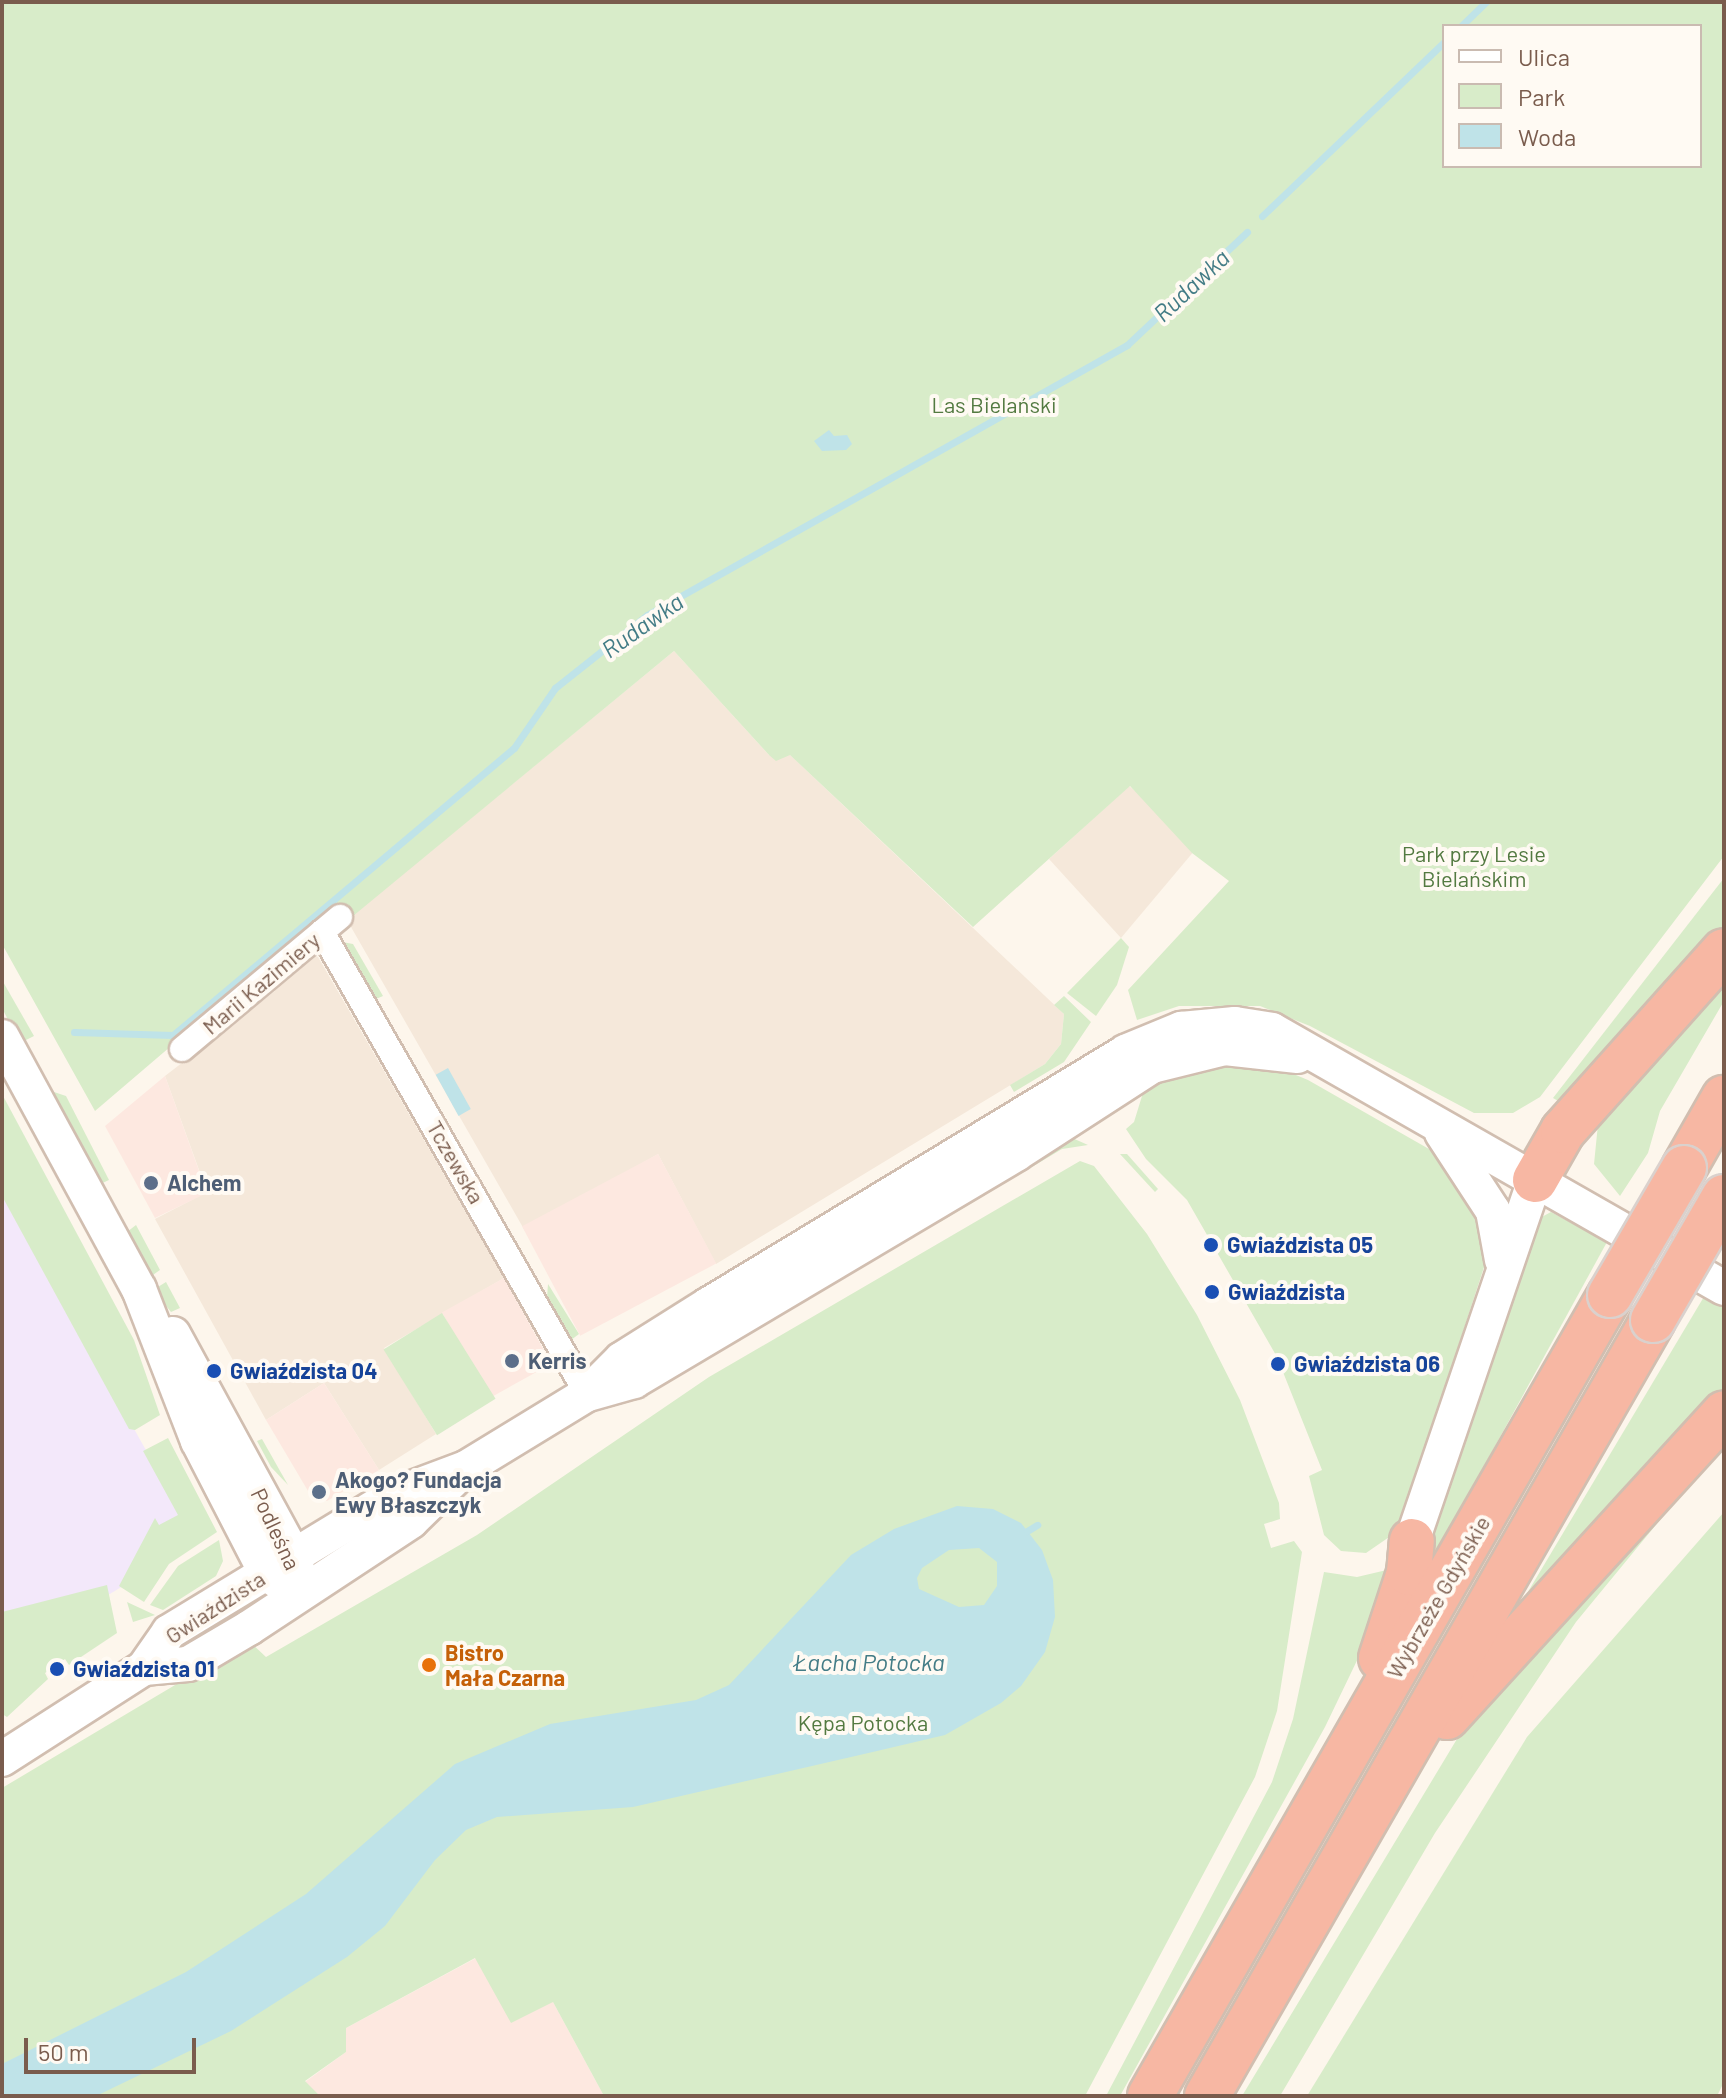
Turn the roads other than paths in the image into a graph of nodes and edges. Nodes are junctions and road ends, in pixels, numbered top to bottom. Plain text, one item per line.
1 (331, 924) joint
2 (1724, 951) edge
3 (2, 1037) edge
4 (182, 1049) dead end
5 (1323, 1060) junction
6 (1724, 1098) edge
7 (1029, 1113) junction
8 (1067, 1120) junction
9 (1436, 1124) junction
10 (1535, 1180) junction
11 (1724, 1197) edge
12 (1502, 1264) junction
13 (1724, 1288) edge
14 (587, 1394) junction
15 (1724, 1414) edge
16 (466, 1468) junction
17 (1412, 1541) joint
18 (280, 1565) junction
19 (297, 1595) junction
20 (144, 1668) junction
21 (1350, 1750) junction
22 (2, 1759) edge
23 (1391, 1778) junction
24 (1150, 2096) edge
25 (1207, 2096) edge

1 - 4 street, Marii Kazimiery
1 - 14 street, Tczewska
2 - 10 highway
3 - 18 street, Podleśna
5 - 7 street, Gwiaździsta
5 - 8 street, Gwiaździsta
5 - 9 street, Gwiaździsta
6 - 21 highway, Wybrzeże Gdyńskie, bridge
7 - 8 street
7 - 14 street, Gwiaździsta
8 - 14 street, Gwiaździsta
9 - 10 street, Gwiaździsta
9 - 12 street
10 - 12 street
10 - 13 street, Gwiaździsta
11 - 23 highway, bridge
12 - 17 street
14 - 16 street, Gwiaździsta
15 - 23 highway
16 - 18 street, Gwiaździsta
16 - 19 street, Gwiaździsta
17 - 21 highway
18 - 19 street, Podleśna
18 - 20 street, Gwiaździsta
19 - 20 street, Gwiaździsta
20 - 22 street, Gwiaździsta
21 - 24 highway, Wybrzeże Gdyńskie
23 - 25 highway

